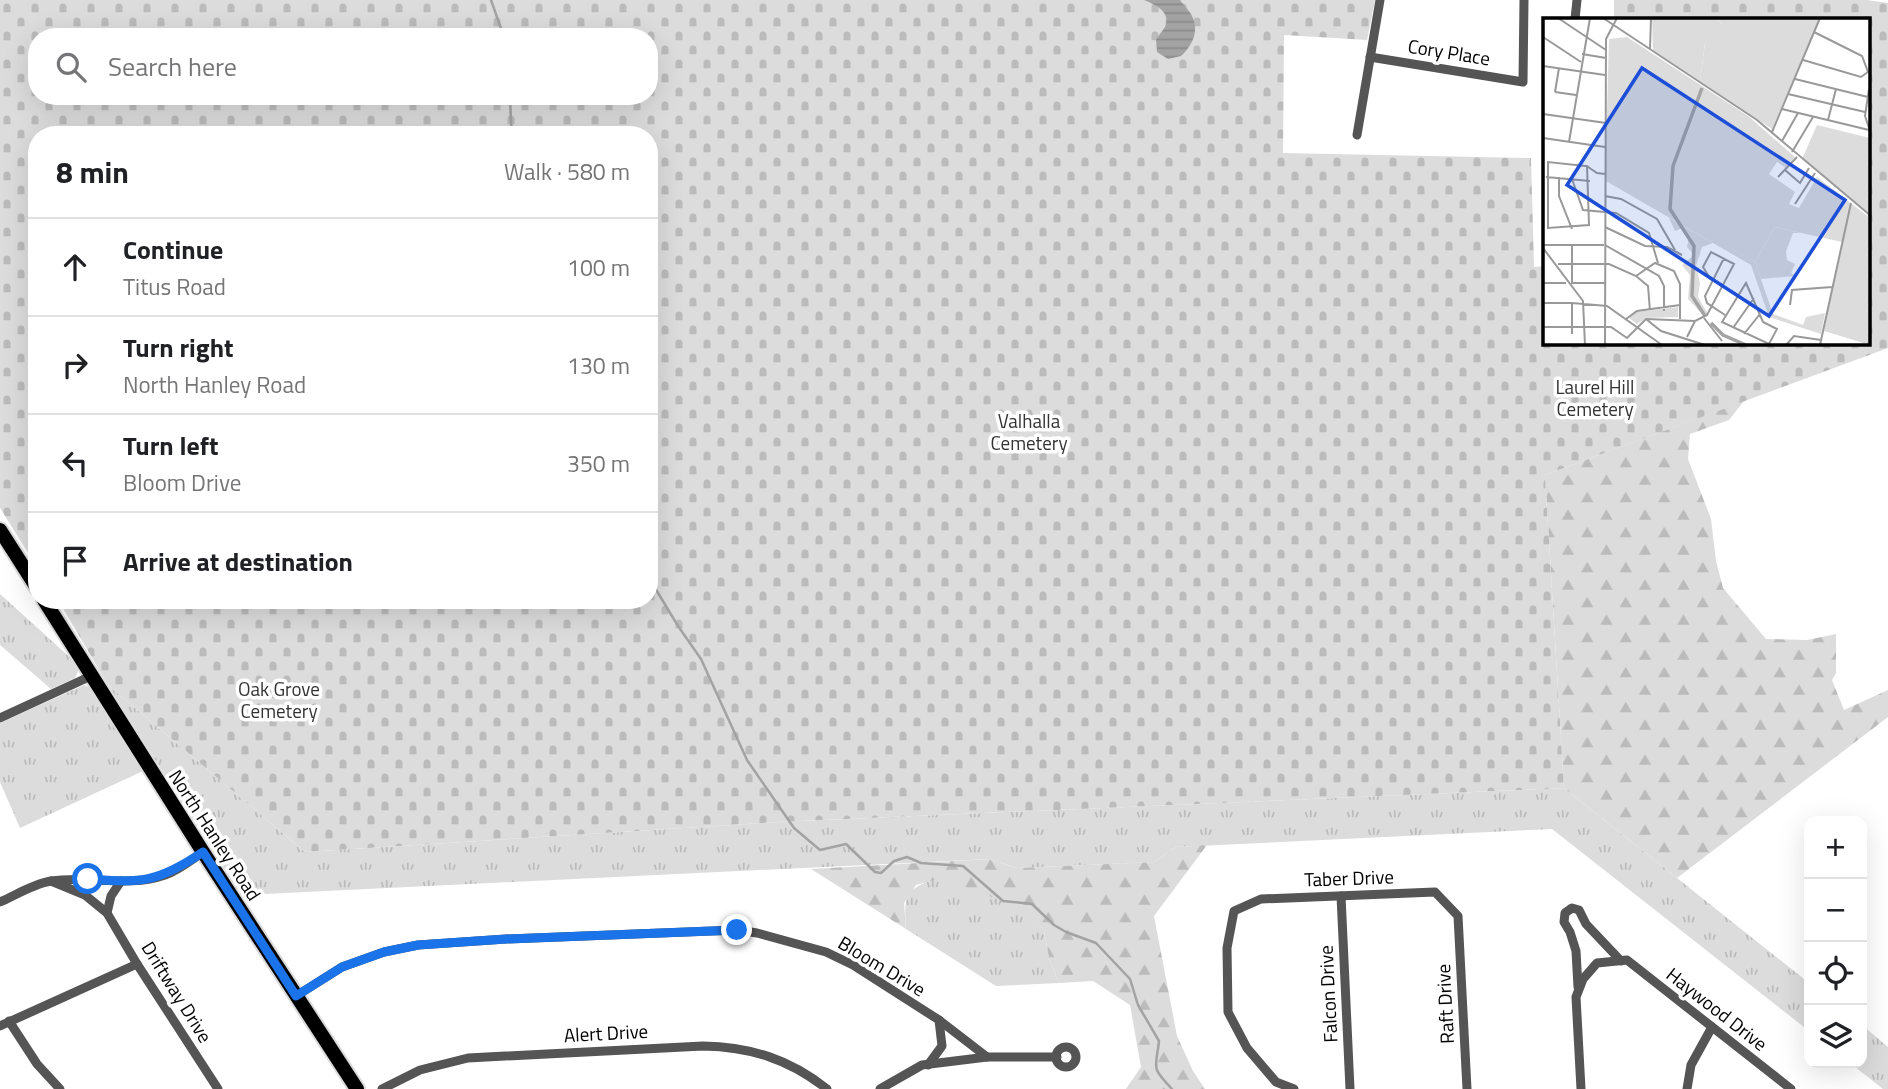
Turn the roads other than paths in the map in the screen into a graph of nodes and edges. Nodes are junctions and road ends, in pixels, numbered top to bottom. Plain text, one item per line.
1 (1380, 0) edge
2 (1524, 0) edge
3 (1577, 0) edge
4 (1575, 18) edge
5 (1370, 57) junction
6 (1357, 135) dead end
7 (0, 530) edge
8 (28, 575) edge
9 (50, 609) edge
10 (91, 676) junction
11 (0, 718) edge
12 (203, 852) junction
13 (51, 881) junction
14 (121, 881) junction
15 (1341, 896) junction
16 (0, 902) edge
17 (107, 913) junction
18 (1458, 916) joint
19 (1621, 961) junction
20 (137, 964) junction
21 (1579, 990) junction
22 (296, 996) junction
23 (939, 1020) junction
24 (9, 1021) junction
25 (0, 1026) edge
26 (1712, 1027) junction
27 (987, 1057) junction
28 (1057, 1057) dead end
29 (928, 1065) junction
30 (60, 1089) edge
31 (218, 1089) edge
32 (357, 1089) edge
33 (382, 1089) edge
34 (827, 1089) edge
35 (880, 1089) edge
36 (1294, 1089) edge
37 (1350, 1089) edge
38 (1467, 1089) edge
39 (1581, 1089) edge
40 (1687, 1089) edge
41 (1791, 1089) edge

1 - 5 street
2 - 5 street, Cory Place
3 - 4 street
5 - 6 street
7 - 8 main road
9 - 10 main road, North Hanley Road
10 - 11 street
10 - 12 main road, North Hanley Road
12 - 14 street
12 - 22 main road, North Hanley Road
13 - 14 street
13 - 16 street
13 - 17 street, Driftway Drive
14 - 17 street
15 - 18 street, Taber Drive
15 - 36 street, Taber Drive
15 - 37 street, Falcon Drive
17 - 20 street, Driftway Drive
18 - 38 street, Raft Drive
19 - 21 street
19 - 21 street, Haywood Drive
19 - 26 street, Haywood Drive
20 - 24 street
20 - 31 street, Driftway Drive
21 - 39 street
22 - 23 street, Bloom Drive
22 - 32 main road, North Hanley Road
23 - 27 street, Bloom Drive
23 - 29 street
24 - 25 street
24 - 30 street
26 - 40 street
26 - 41 street, Haywood Drive
27 - 28 street
27 - 29 street
29 - 35 street
33 - 34 street, Alert Drive

